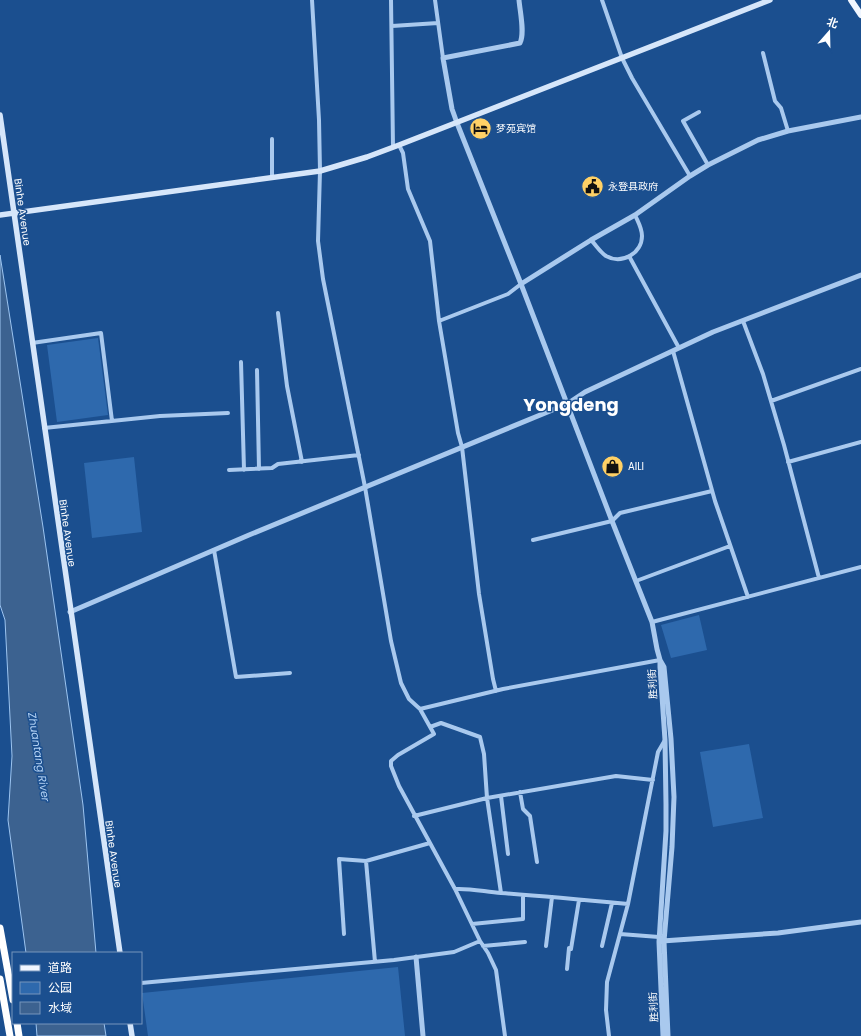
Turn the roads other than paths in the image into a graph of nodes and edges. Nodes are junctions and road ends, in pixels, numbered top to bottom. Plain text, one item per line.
1 (312, 0) edge
2 (392, 0) edge
3 (435, 0) edge
4 (519, 0) edge
5 (602, 0) edge
6 (770, 0) edge
7 (851, 0) edge
8 (861, 15) edge
9 (438, 23) junction
10 (392, 26) junction
11 (763, 53) dead end
12 (443, 58) junction
13 (622, 58) junction
14 (699, 112) dead end
15 (0, 115) edge
16 (861, 117) edge
17 (457, 123) junction
18 (788, 131) junction
19 (272, 139) dead end
20 (400, 145) junction
21 (393, 147) junction
22 (708, 165) junction
23 (320, 171) junction
24 (690, 176) junction
25 (272, 177) junction
26 (14, 213) junction
27 (0, 215) edge
28 (636, 215) junction
29 (591, 240) junction
30 (629, 256) junction
31 (861, 276) edge
32 (521, 284) junction
33 (278, 313) dead end
34 (440, 321) junction
35 (743, 321) junction
36 (32, 343) junction
37 (679, 348) junction
38 (674, 351) junction
39 (241, 362) dead end
40 (861, 369) edge
41 (257, 370) dead end
42 (771, 401) junction
43 (567, 404) junction
44 (228, 413) dead end
45 (112, 421) junction
46 (44, 428) junction
47 (861, 442) edge
48 (462, 447) junction
49 (358, 455) junction
50 (302, 462) junction
51 (788, 462) junction
52 (259, 469) junction
53 (229, 470) dead end
54 (244, 470) junction
55 (365, 487) junction
56 (712, 491) junction
57 (612, 521) junction
58 (533, 540) dead end
59 (730, 546) junction
60 (214, 550) junction
61 (861, 567) edge
62 (819, 578) junction
63 (636, 581) junction
64 (748, 597) junction
65 (70, 612) junction
66 (652, 622) junction
67 (660, 660) junction
68 (290, 673) dead end
69 (496, 691) junction
70 (420, 709) junction
71 (430, 727) junction
72 (665, 740) junction
73 (653, 780) junction
74 (520, 792) junction
75 (501, 796) junction
76 (487, 798) junction
77 (414, 816) junction
78 (430, 843) junction
79 (508, 854) dead end
80 (366, 861) junction
81 (537, 862) dead end
82 (455, 889) junction
83 (501, 893) junction
84 (523, 895) junction
85 (552, 897) junction
86 (579, 900) junction
87 (612, 903) junction
88 (628, 904) junction
89 (861, 922) edge
90 (472, 924) junction
91 (0, 928) edge
92 (344, 934) dead end
93 (620, 934) junction
94 (661, 940) junction
95 (480, 941) junction
96 (525, 942) dead end
97 (483, 946) junction
98 (546, 946) dead end
99 (602, 946) dead end
100 (120, 952) edge
101 (416, 957) junction
102 (376, 962) junction
103 (566, 969) dead end
104 (0, 979) edge
105 (142, 983) edge
106 (12, 994) edge
107 (17, 1024) edge
108 (130, 1024) edge
109 (10, 1036) edge
110 (19, 1036) edge
111 (132, 1036) edge
112 (424, 1036) edge
113 (505, 1036) edge
114 (609, 1036) edge
115 (663, 1036) edge
116 (668, 1036) edge

1 - 23 street
2 - 10 street
3 - 9 street
4 - 12 street
5 - 13 street
6 - 13 main road
7 - 8 main road
9 - 10 street
9 - 12 street
10 - 21 street
11 - 18 street
12 - 17 street
13 - 17 main road
13 - 24 street
14 - 22 street
15 - 26 main road, Binhe Avenue
16 - 18 street
17 - 20 main road
17 - 32 street
18 - 22 street
19 - 25 street
20 - 21 main road
20 - 34 street
21 - 23 main road
22 - 24 street
23 - 25 main road
23 - 49 street
24 - 28 street
25 - 26 main road
26 - 27 main road
26 - 36 main road, Binhe Avenue
28 - 29 street
28 - 30 street
29 - 30 street
29 - 32 street
30 - 37 street
31 - 35 street
32 - 34 street
32 - 43 street
33 - 50 street
34 - 48 street
35 - 37 street
35 - 42 street
36 - 45 street
36 - 46 main road, Binhe Avenue
37 - 38 street
38 - 43 street
38 - 56 street
39 - 54 street
40 - 42 street
41 - 52 street
42 - 51 street
43 - 48 street
43 - 57 street
44 - 45 street
45 - 46 street
46 - 65 main road, Binhe Avenue
47 - 51 street
48 - 55 street
48 - 69 street
49 - 50 street
49 - 55 street
50 - 52 street
51 - 62 street
52 - 54 street
53 - 54 street
55 - 60 street
55 - 70 street
56 - 57 street
56 - 59 street
57 - 58 street
57 - 63 street
59 - 63 street
59 - 64 street
60 - 65 street
60 - 68 street
61 - 62 street
62 - 64 street
63 - 66 street
64 - 66 street
65 - 100 main road, Binhe Avenue
66 - 67 street
67 - 69 street
67 - 72 street, 胜利街
67 - 94 street, 胜利街
69 - 70 street
70 - 71 street
71 - 76 street
71 - 77 street
72 - 73 street
72 - 94 street, 胜利街
73 - 74 street
73 - 88 street
74 - 75 street
74 - 81 street
75 - 76 street
75 - 79 street
76 - 77 street
76 - 83 street
77 - 78 street
78 - 80 street
78 - 82 street
80 - 92 street
80 - 102 street
82 - 83 street
82 - 90 street
83 - 84 street
84 - 85 street
84 - 90 street
85 - 86 street
85 - 98 street
86 - 87 street
86 - 103 street
87 - 88 street
87 - 99 street
88 - 93 street
89 - 94 street
90 - 95 street
91 - 106 highway
93 - 94 street
93 - 114 street
94 - 115 street, 胜利街
94 - 116 street, 胜利街
95 - 97 street
95 - 101 street
96 - 97 street
97 - 113 street
101 - 102 street
101 - 112 street
102 - 105 street
104 - 109 highway
107 - 110 highway
108 - 111 main road

